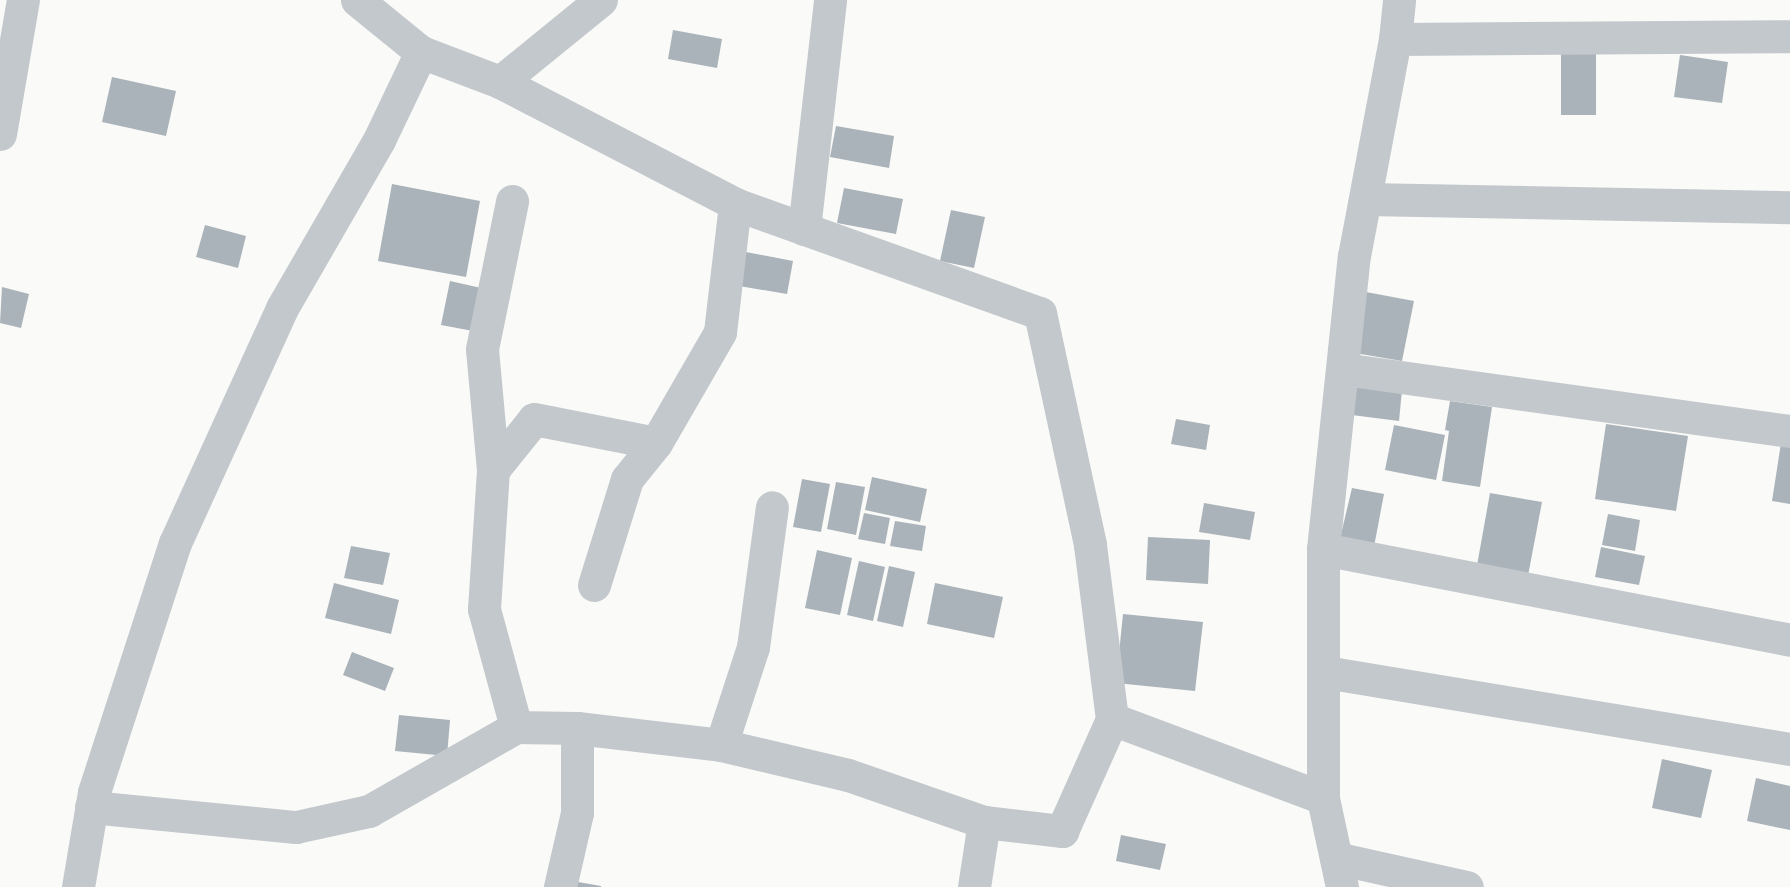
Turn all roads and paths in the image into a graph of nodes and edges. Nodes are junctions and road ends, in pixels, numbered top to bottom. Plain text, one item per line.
1 (16, 0) edge
2 (23, 0) edge
3 (357, 0) edge
4 (601, 0) edge
5 (830, 0) edge
6 (1399, 0) edge
7 (0, 7) edge
8 (1790, 36) edge
9 (1395, 39) junction
10 (421, 52) junction
11 (500, 82) junction
12 (0, 134) edge
13 (1366, 199) junction
14 (512, 201) dead end
15 (735, 204) junction
16 (1790, 207) edge
17 (804, 229) junction
18 (1343, 369) junction
19 (1790, 431) edge
20 (656, 443) junction
21 (493, 470) junction
22 (772, 507) dead end
23 (1323, 549) junction
24 (594, 585) dead end
25 (1790, 640) edge
26 (1325, 672) junction
27 (1112, 719) junction
28 (516, 727) junction
29 (578, 728) junction
30 (721, 745) junction
31 (1790, 748) edge
32 (1323, 798) junction
33 (91, 807) junction
34 (984, 822) junction
35 (1339, 872) edge
36 (78, 887) edge
37 (560, 887) edge
38 (974, 887) edge
39 (1467, 887) edge

1 - 7 street
2 - 12 street
3 - 10 street
4 - 11 street
5 - 17 street
6 - 9 street
8 - 9 street
9 - 13 street
10 - 11 street
10 - 33 street
11 - 15 street
13 - 16 street
13 - 18 street
14 - 21 street
15 - 17 street
15 - 20 street
17 - 27 street
18 - 19 street
18 - 23 street
20 - 21 street
20 - 24 street
21 - 28 street
22 - 30 street
23 - 25 street
23 - 26 street
26 - 31 street
26 - 32 street
27 - 32 street
27 - 34 street
28 - 29 street
28 - 33 street
29 - 30 street
29 - 37 street
30 - 34 street
32 - 35 street
33 - 36 street
34 - 38 street
35 - 39 street

